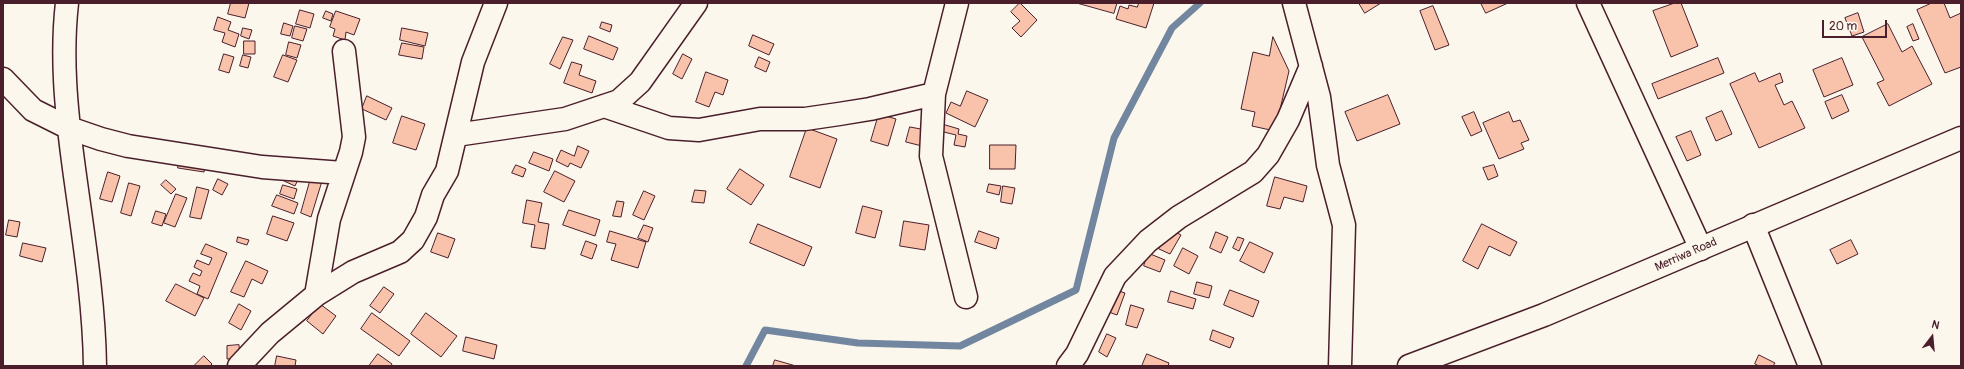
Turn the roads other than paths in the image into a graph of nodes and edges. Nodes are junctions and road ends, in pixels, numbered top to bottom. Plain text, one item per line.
1 (67, 3) edge
2 (496, 3) edge
3 (696, 3) edge
4 (957, 3) edge
5 (1294, 3) edge
6 (1588, 3) edge
7 (344, 51) dead end
8 (1311, 66) junction
9 (3, 79) edge
10 (934, 94) junction
11 (604, 106) junction
12 (69, 128) junction
13 (456, 135) junction
14 (1961, 138) edge
15 (343, 173) junction
16 (1753, 225) junction
17 (1701, 249) junction
18 (316, 295) junction
19 (966, 297) dead end
20 (95, 366) edge
21 (239, 366) edge
22 (1068, 366) edge
23 (1340, 366) edge
24 (1409, 366) edge
25 (1810, 366) edge

1 - 12 street
2 - 13 street
3 - 11 street
4 - 10 street
5 - 8 street
6 - 17 street
7 - 15 street
8 - 22 street
8 - 23 street
9 - 12 street
10 - 11 street
10 - 19 street
11 - 13 street
12 - 15 street
12 - 20 street
13 - 18 street
14 - 16 street, Merriwa Road
15 - 18 street
16 - 17 street, Merriwa Road
16 - 25 street
17 - 24 street, Merriwa Road
18 - 21 street

